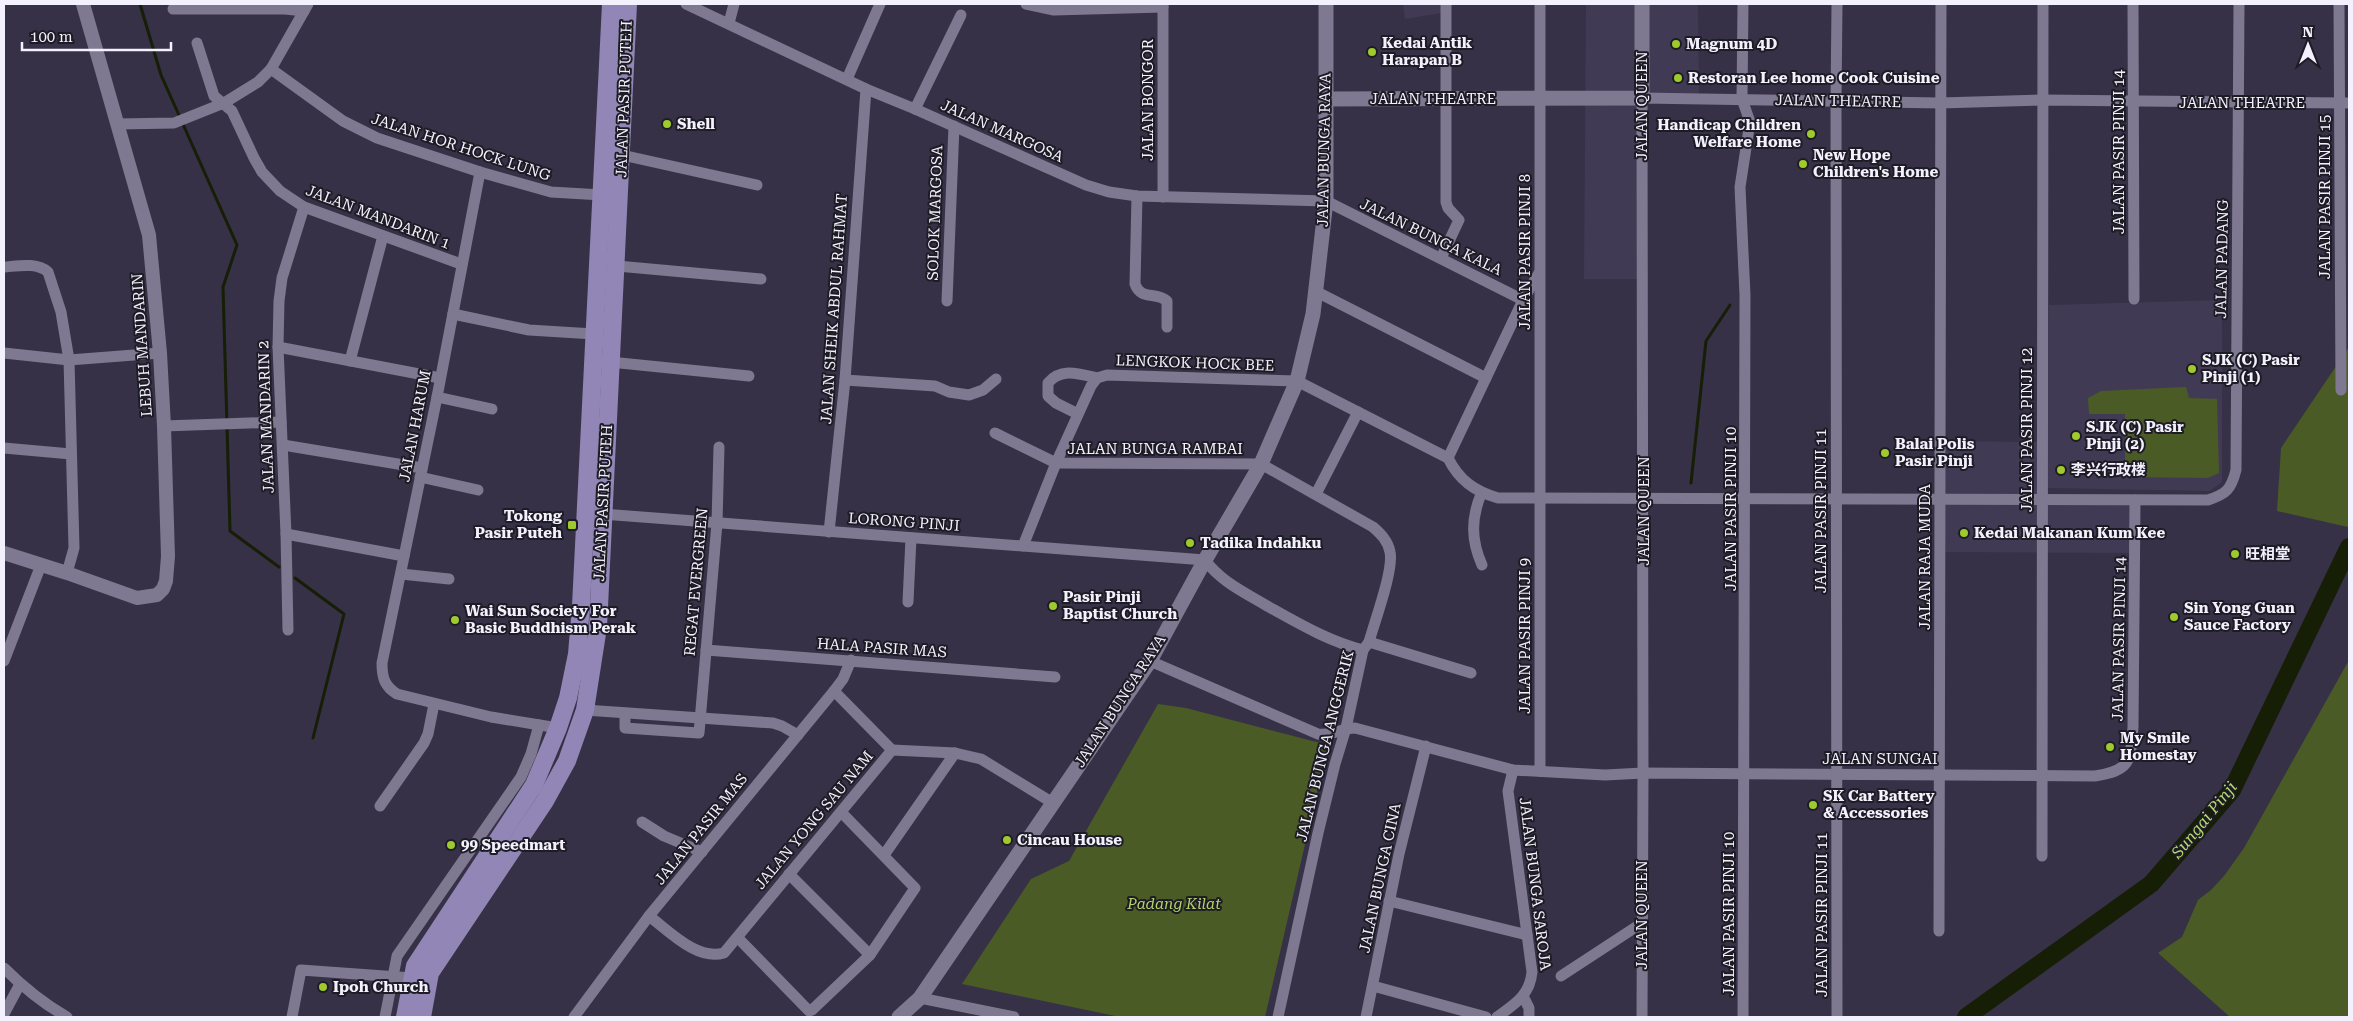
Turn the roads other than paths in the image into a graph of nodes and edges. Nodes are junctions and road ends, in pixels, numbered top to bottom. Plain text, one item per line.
1 (83, 4) edge
2 (611, 4) edge
3 (628, 4) edge
4 (686, 4) edge
5 (734, 4) edge
6 (880, 4) edge
7 (1026, 4) edge
8 (1326, 4) edge
9 (1446, 4) edge
10 (1540, 4) edge
11 (1642, 4) edge
12 (1742, 4) edge
13 (1838, 4) edge
14 (1941, 4) edge
15 (2043, 4) edge
16 (2133, 4) edge
17 (2238, 4) edge
18 (2339, 4) edge
19 (1163, 5) edge
20 (306, 7) edge
21 (174, 9) dead end
22 (961, 14) dead end
23 (729, 24) junction
24 (197, 43) dead end
25 (271, 69) junction
26 (847, 79) junction
27 (866, 89) junction
28 (1540, 98) junction
29 (1642, 98) junction
30 (1447, 99) junction
31 (1742, 99) junction
32 (1326, 100) junction
33 (2042, 100) junction
34 (1836, 101) junction
35 (2134, 102) junction
36 (224, 103) junction
37 (1940, 103) junction
38 (2239, 103) junction
39 (2344, 103) edge
40 (915, 109) junction
41 (116, 124) junction
42 (954, 126) junction
43 (622, 155) junction
44 (480, 172) junction
45 (757, 184) dead end
46 (602, 195) junction
47 (1137, 196) junction
48 (1163, 197) junction
49 (1326, 201) junction
50 (304, 207) junction
51 (383, 236) junction
52 (1442, 258) junction
53 (461, 264) junction
54 (617, 266) junction
55 (4, 267) edge
56 (1540, 273) junction
57 (760, 279) dead end
58 (1315, 291) junction
59 (1523, 300) junction
60 (2134, 300) dead end
61 (947, 301) dead end
62 (453, 314) junction
63 (1167, 327) dead end
64 (594, 334) junction
65 (278, 347) junction
66 (160, 353) junction
67 (4, 354) edge
68 (69, 360) junction
69 (350, 361) junction
70 (610, 362) junction
71 (749, 376) dead end
72 (440, 378) junction
73 (1097, 378) junction
74 (1486, 378) junction
75 (996, 379) dead end
76 (846, 380) junction
77 (1296, 381) junction
78 (2342, 390) dead end
79 (437, 397) junction
80 (492, 409) dead end
81 (1358, 412) junction
82 (1078, 414) junction
83 (281, 422) junction
84 (164, 426) junction
85 (995, 433) dead end
86 (282, 445) junction
87 (719, 447) dead end
88 (4, 448) edge
89 (71, 454) junction
90 (1448, 458) junction
91 (1056, 463) junction
92 (1261, 464) junction
93 (421, 472) junction
94 (478, 490) dead end
95 (1316, 494) junction
96 (1481, 494) junction
97 (1540, 500) junction
98 (1644, 500) junction
99 (1746, 500) junction
100 (1836, 500) junction
101 (1940, 500) junction
102 (2042, 500) junction
103 (2135, 500) junction
104 (602, 514) junction
105 (717, 523) junction
106 (829, 532) junction
107 (286, 534) junction
108 (911, 538) junction
109 (1023, 546) junction
110 (4, 554) edge
111 (404, 556) junction
112 (1204, 560) junction
113 (41, 565) junction
114 (1482, 565) dead end
115 (67, 573) junction
116 (401, 574) junction
117 (449, 579) dead end
118 (908, 602) dead end
119 (288, 630) dead end
120 (1366, 646) junction
121 (706, 650) junction
122 (851, 660) junction
123 (4, 661) edge
124 (1150, 661) junction
125 (1471, 673) dead end
126 (1055, 677) dead end
127 (834, 691) junction
128 (434, 704) junction
129 (585, 710) junction
130 (700, 718) junction
131 (540, 725) junction
132 (558, 728) junction
133 (1346, 728) junction
134 (798, 736) junction
135 (1426, 746) junction
136 (892, 750) junction
137 (955, 753) junction
138 (1513, 770) junction
139 (1540, 771) junction
140 (1644, 772) junction
141 (2117, 772) joint
142 (1745, 773) junction
143 (1837, 774) junction
144 (1940, 775) junction
145 (2042, 776) junction
146 (1053, 803) junction
147 (380, 806) dead end
148 (842, 813) junction
149 (642, 822) dead end
150 (702, 852) junction
151 (884, 854) junction
152 (2042, 856) dead end
153 (458, 864) junction
154 (789, 874) junction
155 (474, 875) junction
156 (1389, 901) junction
157 (649, 916) junction
158 (1642, 923) junction
159 (459, 927) junction
160 (1939, 931) dead end
161 (1527, 935) junction
162 (738, 938) junction
163 (870, 955) junction
164 (4, 968) edge
165 (392, 976) junction
166 (1561, 976) dead end
167 (412, 978) junction
168 (20, 984) junction
169 (1373, 986) junction
170 (1522, 996) junction
171 (920, 998) junction
172 (4, 1014) edge
173 (67, 1017) edge
174 (292, 1017) edge
175 (385, 1017) edge
176 (405, 1017) edge
177 (422, 1017) edge
178 (574, 1017) edge
179 (899, 1017) edge
180 (1014, 1017) edge
181 (1278, 1017) edge
182 (1366, 1017) edge
183 (1486, 1017) edge
184 (1497, 1017) edge
185 (1529, 1017) edge
186 (1642, 1017) edge
187 (1743, 1017) edge
188 (1837, 1017) edge

1 - 41 street, LEBUH MANDARIN
2 - 46 main road, JALAN PASIR PUTEH
3 - 43 main road, JALAN PASIR PUTEH
4 - 23 street, JALAN MARGOSA
5 - 23 street
6 - 26 street
7 - 19 street
8 - 32 main road, JALAN BUNGA RAYA
9 - 30 street
10 - 28 street, JALAN PASIR PINJI 8
11 - 29 main road, JALAN QUEEN
12 - 31 street, JALAN PASIR PINJI 10
13 - 34 street, JALAN PASIR PINJI 11
14 - 37 street, JALAN RAJA MUDA
15 - 33 street, JALAN PASIR PINJI 12
16 - 35 street, JALAN PASIR PINJI 14
17 - 38 street, JALAN PADANG
18 - 39 street, JALAN PASIR PINJI 15
19 - 48 street, JALAN BONGOR
20 - 21 street
20 - 25 street
22 - 40 street
23 - 26 street, JALAN MARGOSA
24 - 36 street, JALAN MANDARIN 1
25 - 36 street
25 - 44 street, JALAN HOR HOCK LUNG
26 - 27 street, JALAN MARGOSA
27 - 40 street, JALAN MARGOSA
27 - 76 street, JALAN SHEIK ABDUL RAHMAT
28 - 29 main road, JALAN THEATRE
28 - 30 main road, JALAN THEATRE
28 - 56 street, JALAN PASIR PINJI 8
29 - 31 street, JALAN THEATRE
29 - 98 street, JALAN QUEEN
30 - 32 main road, JALAN THEATRE
30 - 52 street
31 - 34 street, JALAN THEATRE
31 - 99 street, JALAN PASIR PINJI 10
32 - 49 main road, JALAN BUNGA RAYA
33 - 35 street, JALAN THEATRE
33 - 37 street, JALAN THEATRE
33 - 102 street, JALAN PASIR PINJI 12
34 - 37 street, JALAN THEATRE
34 - 100 street, JALAN PASIR PINJI 11
35 - 38 street, JALAN THEATRE
35 - 60 street, JALAN PASIR PINJI 14
36 - 41 street
36 - 50 street, JALAN MANDARIN 1
37 - 101 street, JALAN RAJA MUDA
38 - 39 street, JALAN THEATRE
38 - 103 street, JALAN PADANG
39 - 78 street, JALAN PASIR PINJI 15
40 - 42 street, JALAN MARGOSA
41 - 66 street, LEBUH MANDARIN
42 - 47 street, JALAN MARGOSA
42 - 61 street, SOLOK MARGOSA
43 - 45 street
43 - 54 main road, JALAN PASIR PUTEH
44 - 46 street, JALAN HOR HOCK LUNG
44 - 53 street, JALAN HARUM
46 - 64 main road, JALAN PASIR PUTEH
47 - 48 street, JALAN MARGOSA
47 - 63 street
48 - 49 street, JALAN MARGOSA
49 - 52 street, JALAN BUNGA KALA
49 - 58 main road, JALAN BUNGA RAYA
50 - 51 street, JALAN MANDARIN 1
50 - 65 street, JALAN MANDARIN 2
51 - 53 street, JALAN MANDARIN 1
51 - 69 street
52 - 59 street, JALAN BUNGA KALA
53 - 62 street, JALAN HARUM
54 - 57 street
54 - 70 main road, JALAN PASIR PUTEH
55 - 68 street
56 - 59 street
56 - 97 street, JALAN PASIR PINJI 8
58 - 74 street
58 - 77 main road, JALAN BUNGA RAYA
59 - 74 street
62 - 64 street
62 - 72 street, JALAN HARUM
64 - 132 main road, JALAN PASIR PUTEH
65 - 69 street
65 - 83 street, JALAN MANDARIN 2
66 - 68 street
66 - 84 street, LEBUH MANDARIN
67 - 68 street
68 - 89 street
69 - 72 street
70 - 71 street
70 - 104 main road, JALAN PASIR PUTEH
72 - 79 street, JALAN HARUM
73 - 77 street, LENGKOK HOCK BEE
73 - 82 street, LENGKOK HOCK BEE
73 - 82 street
74 - 90 street
75 - 76 street
76 - 106 street, JALAN SHEIK ABDUL RAHMAT
77 - 81 street
77 - 92 main road, JALAN BUNGA RAYA
79 - 80 street
79 - 93 street, JALAN HARUM
81 - 90 street
81 - 95 street
82 - 91 street, LENGKOK HOCK BEE
83 - 84 street
83 - 86 street, JALAN MANDARIN 2
84 - 115 street, LEBUH MANDARIN
85 - 91 street, JALAN BUNGA RAMBAI
86 - 93 street
86 - 107 street, JALAN MANDARIN 2
87 - 105 street, REGAT EVERGREEN
88 - 89 street
89 - 115 street
90 - 96 street
91 - 92 street, JALAN BUNGA RAMBAI
91 - 109 street, LENGKOK HOCK BEE
92 - 95 street, JALAN BUNGA ANGGERIK
92 - 112 main road, JALAN BUNGA RAYA
93 - 94 street
93 - 111 street, JALAN HARUM
95 - 120 street, JALAN BUNGA ANGGERIK
96 - 97 street
96 - 114 street
97 - 98 street
97 - 139 street, JALAN PASIR PINJI 9
98 - 99 street
98 - 140 street, JALAN QUEEN
99 - 100 street
99 - 142 street, JALAN PASIR PINJI 10
100 - 101 street
100 - 143 street, JALAN PASIR PINJI 11
101 - 102 street
101 - 144 street, JALAN RAJA MUDA
102 - 103 street
102 - 145 street, JALAN PASIR PINJI 12
103 - 141 street, JALAN PASIR PINJI 14
104 - 105 street, LORONG PINJI
104 - 129 main road, JALAN PASIR PUTEH
105 - 106 street, LORONG PINJI
105 - 121 street, REGAT EVERGREEN
106 - 108 street, LORONG PINJI
107 - 111 street
107 - 119 street, JALAN MANDARIN 2
108 - 109 street, LORONG PINJI
108 - 118 street
109 - 112 street, LORONG PINJI
110 - 113 street, LEBUH MANDARIN
111 - 116 street, JALAN HARUM
112 - 120 street
112 - 124 main road, JALAN BUNGA RAYA
113 - 115 street, LEBUH MANDARIN
113 - 123 street
116 - 117 street
116 - 128 street, JALAN HARUM
120 - 125 street
120 - 133 street, JALAN BUNGA ANGGERIK
121 - 122 street, HALA PASIR MAS
121 - 130 street, REGAT EVERGREEN
122 - 126 street, HALA PASIR MAS
122 - 127 street, JALAN PASIR MAS
124 - 133 street
124 - 146 main road, JALAN BUNGA RAYA
127 - 134 street, JALAN PASIR MAS
127 - 136 street
128 - 131 street
128 - 147 street
129 - 130 street
129 - 159 main road, JALAN PASIR PUTEH
130 - 134 street
131 - 132 street
131 - 153 street
132 - 155 main road, JALAN PASIR PUTEH
133 - 135 street, JALAN SUNGAI
133 - 181 street, JALAN BUNGA ANGGERIK
134 - 150 street, JALAN PASIR MAS
135 - 138 street, JALAN SUNGAI
135 - 156 street, JALAN BUNGA CINA
136 - 137 street, JALAN YONG SAU NAM
136 - 148 street, JALAN YONG SAU NAM
137 - 146 street, JALAN YONG SAU NAM
137 - 151 street
138 - 139 street, JALAN SUNGAI
138 - 161 street, JALAN BUNGA SAROJA
139 - 140 street, JALAN SUNGAI
140 - 142 street, JALAN SUNGAI
140 - 158 street, JALAN QUEEN
141 - 145 street, JALAN SUNGAI
142 - 143 street, JALAN SUNGAI
142 - 187 street, JALAN PASIR PINJI 10
143 - 144 street, JALAN SUNGAI
143 - 188 street, JALAN PASIR PINJI 11
144 - 145 street, JALAN SUNGAI
144 - 160 street, JALAN RAJA MUDA
145 - 152 street, JALAN PASIR PINJI 12
146 - 171 main road, JALAN BUNGA RAYA
148 - 151 street
148 - 154 street, JALAN YONG SAU NAM
149 - 150 street
150 - 157 street, JALAN PASIR MAS
151 - 163 street
153 - 155 street
153 - 165 street
154 - 162 street, JALAN YONG SAU NAM
154 - 163 street
155 - 167 main road, JALAN PASIR PUTEH
156 - 161 street
156 - 169 street, JALAN BUNGA CINA
157 - 162 street, JALAN YONG SAU NAM
157 - 178 street, JALAN PASIR MAS
158 - 166 street
158 - 186 street, JALAN QUEEN
159 - 167 main road
159 - 177 main road, JALAN PASIR PUTEH
161 - 170 street, JALAN BUNGA SAROJA
162 - 163 street
164 - 168 street
165 - 167 street
165 - 174 street
165 - 175 street
167 - 176 main road, JALAN PASIR PUTEH
168 - 172 street
168 - 173 street
169 - 182 street, JALAN BUNGA CINA
169 - 183 street
170 - 184 street, JALAN BUNGA SAROJA
170 - 185 street
171 - 179 main road, JALAN BUNGA RAYA
171 - 180 street

